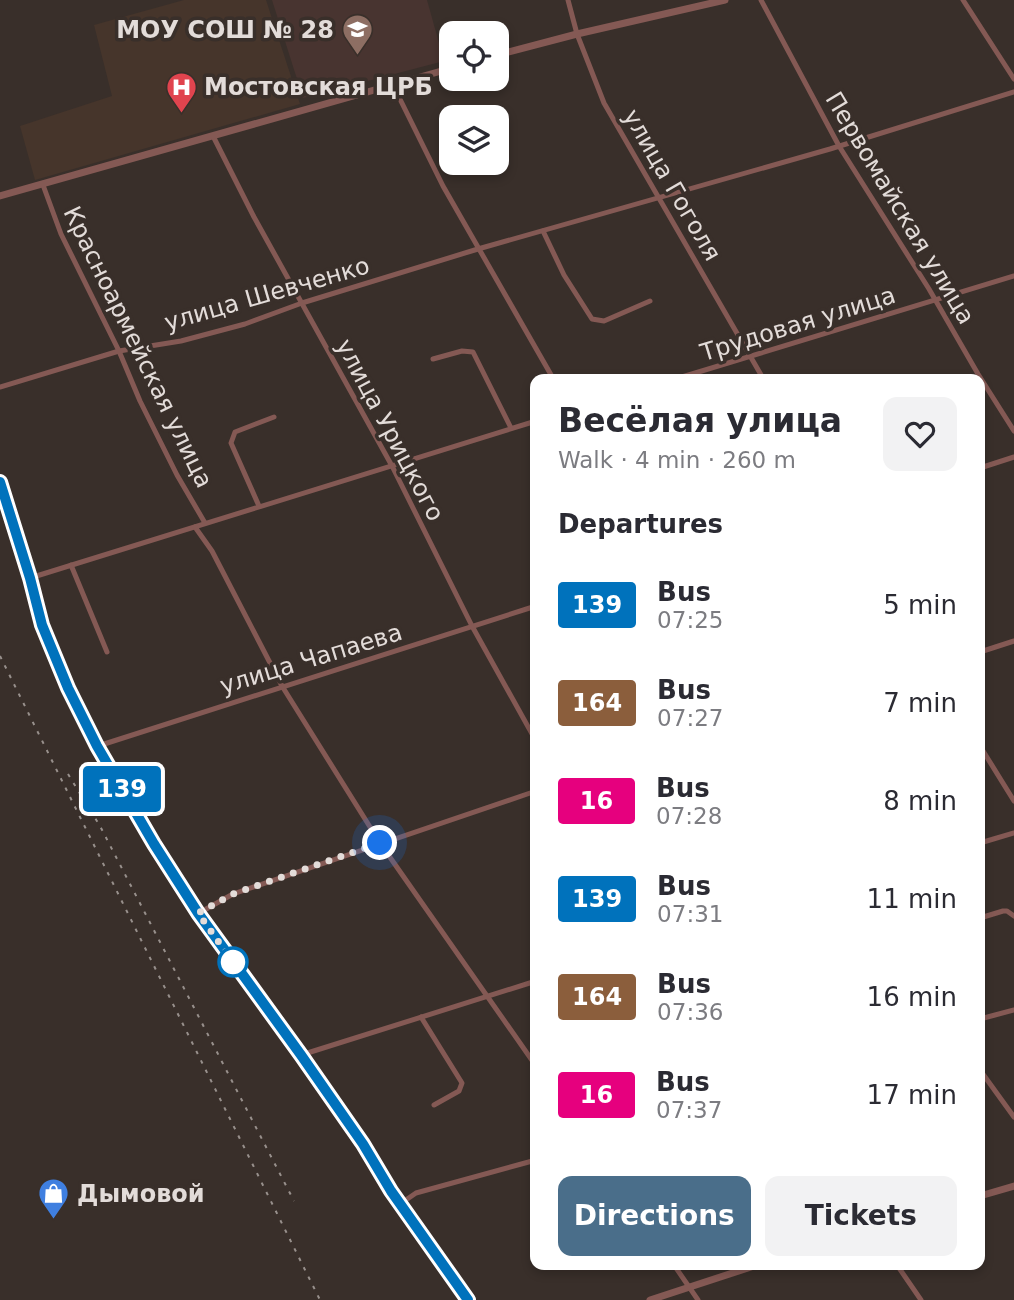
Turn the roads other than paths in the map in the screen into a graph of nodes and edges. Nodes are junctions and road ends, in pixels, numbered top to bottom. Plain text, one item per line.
1 (568, 0) edge
2 (725, 0) edge
3 (761, 0) edge
4 (963, 0) edge
5 (577, 34) junction
6 (509, 52) edge
7 (439, 72) edge
8 (1014, 79) edge
9 (393, 85) junction
10 (1014, 92) edge
11 (213, 136) junction
12 (839, 146) junction
13 (43, 185) junction
14 (0, 196) edge
15 (660, 199) junction
16 (543, 231) junction
17 (478, 249) junction
18 (1014, 276) edge
19 (650, 301) dead end
20 (936, 301) junction
21 (302, 303) junction
22 (119, 351) junction
23 (750, 356) junction
24 (433, 359) dead end
25 (551, 374) edge
26 (692, 374) edge
27 (760, 374) edge
28 (980, 374) edge
29 (985, 383) edge
30 (0, 387) edge
31 (274, 417) dead end
32 (530, 423) edge
33 (511, 428) junction
34 (1014, 431) edge
35 (1014, 457) edge
36 (391, 466) junction
37 (985, 466) edge
38 (0, 482) edge
39 (259, 506) junction
40 (205, 523) junction
41 (195, 527) junction
42 (71, 565) junction
43 (30, 578) junction
44 (530, 608) edge
45 (472, 626) junction
46 (1014, 641) edge
47 (985, 650) edge
48 (107, 652) dead end
49 (282, 686) junction
50 (530, 730) edge
51 (97, 746) junction
52 (985, 754) edge
53 (530, 793) edge
54 (1014, 801) edge
55 (1014, 833) edge
56 (985, 842) edge
57 (380, 843) junction
58 (198, 913) junction
59 (985, 916) edge
60 (1014, 916) edge
61 (530, 983) edge
62 (487, 997) junction
63 (1014, 1010) edge
64 (421, 1017) junction
65 (985, 1018) edge
66 (301, 1055) junction
67 (530, 1058) edge
68 (985, 1077) edge
69 (434, 1105) dead end
70 (1014, 1117) edge
71 (530, 1162) edge
72 (1014, 1186) edge
73 (985, 1195) edge
74 (400, 1204) junction
75 (677, 1270) edge
76 (742, 1270) edge
77 (900, 1270) edge
78 (690, 1288) junction
79 (468, 1300) edge
80 (650, 1300) edge
81 (698, 1300) edge
82 (920, 1300) edge

1 - 5 street, улица Гоголя
2 - 5 street
3 - 12 street, Первомайская улица
4 - 8 street
5 - 6 street
5 - 15 street, улица Гоголя
7 - 9 street
9 - 11 street
9 - 17 street
10 - 12 street, улица Шевченко
11 - 13 street
11 - 21 street, улица Урицкого
12 - 15 street, улица Шевченко
12 - 20 street, Первомайская улица
13 - 14 street
13 - 22 street, Красноармейская улица
15 - 16 street, улица Шевченко
15 - 23 street, улица Гоголя
16 - 17 street, улица Шевченко
16 - 19 street
17 - 21 street, улица Шевченко
17 - 25 street
18 - 20 street, Трудовая улица
20 - 23 street, Трудовая улица
20 - 28 street, Первомайская улица
21 - 22 street, улица Шевченко
21 - 36 street, улица Урицкого
22 - 30 street, улица Шевченко
22 - 40 street, Красноармейская улица
23 - 26 street, Трудовая улица
23 - 27 street, улица Гоголя
24 - 33 street
29 - 34 street, Первомайская улица
31 - 39 street
32 - 33 street
33 - 36 street
35 - 37 street
36 - 39 street
36 - 45 street, улица Урицкого
38 - 43 street
39 - 40 street
40 - 41 street
41 - 42 street
41 - 49 street, Красноармейская улица
42 - 43 street
42 - 48 street
43 - 51 street
44 - 45 street, улица Чапаева
45 - 49 street, улица Чапаева
45 - 50 street, улица Урицкого
46 - 47 street
49 - 51 street, улица Чапаева
49 - 57 street, Красноармейская улица
51 - 58 street
52 - 54 street
53 - 57 street
55 - 56 street
57 - 58 street
57 - 62 street, Красноармейская улица
58 - 66 street
59 - 60 street
61 - 62 street
62 - 64 street
62 - 67 street, Красноармейская улица
63 - 65 street
64 - 66 street
64 - 69 street
66 - 74 street
68 - 70 street
71 - 74 street
72 - 73 street
74 - 79 street
75 - 78 street
76 - 78 street
77 - 82 street
78 - 80 street
78 - 81 street

